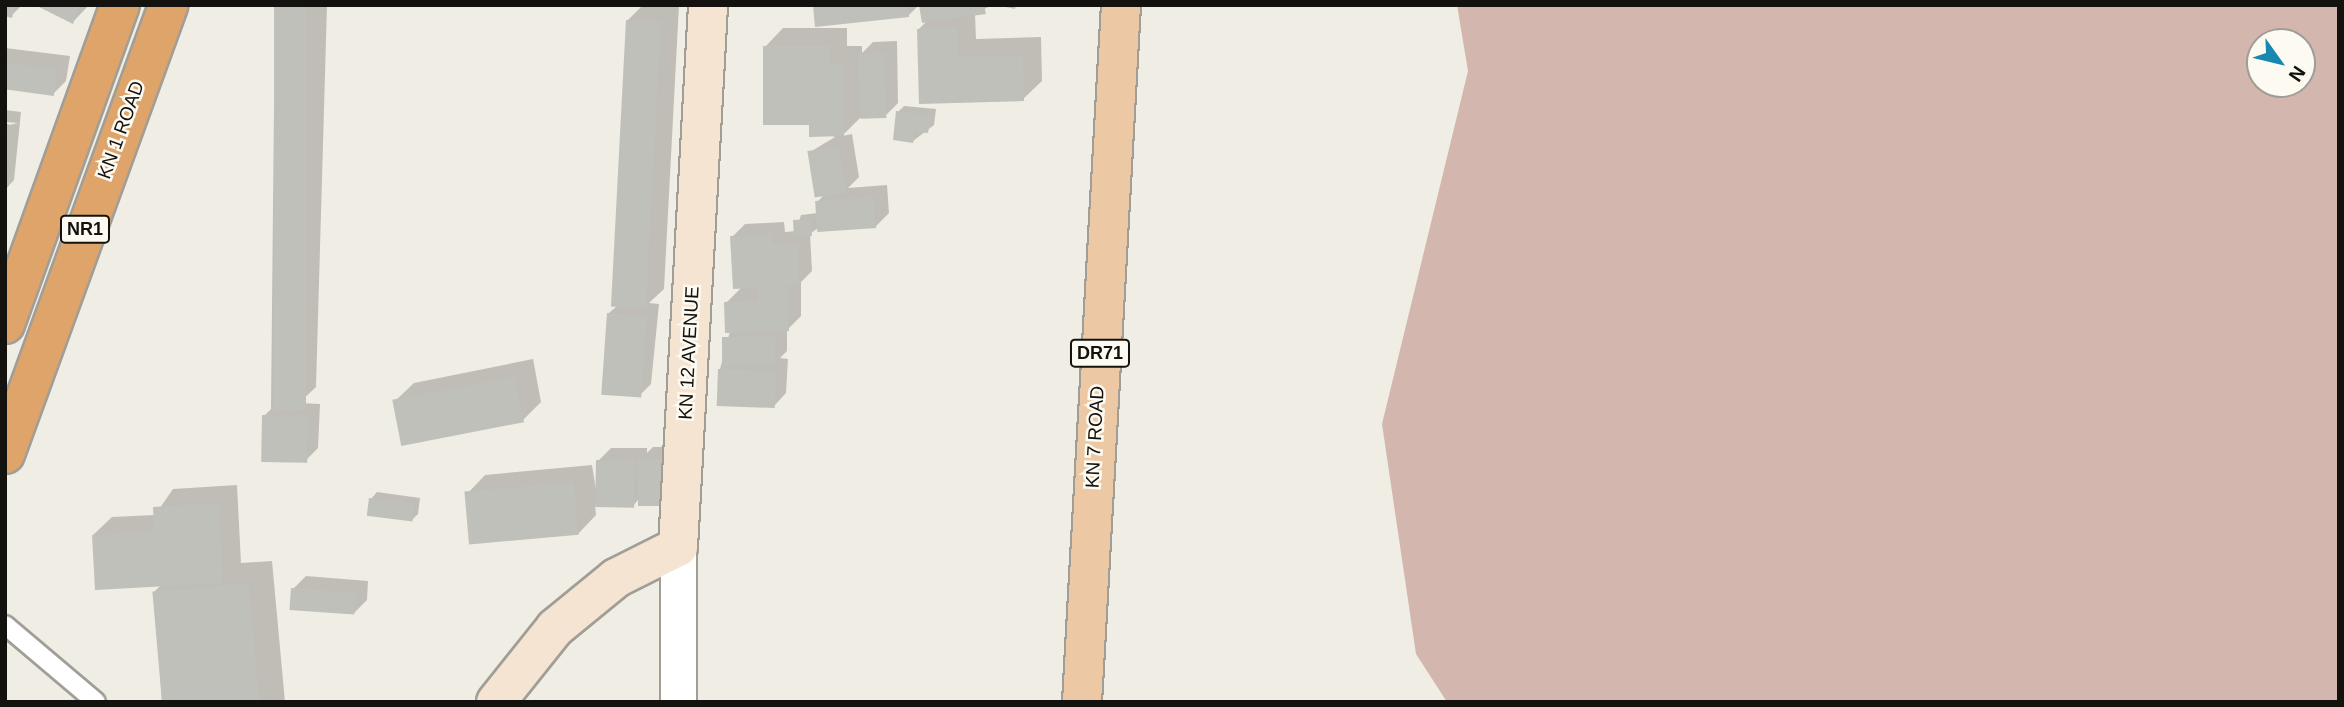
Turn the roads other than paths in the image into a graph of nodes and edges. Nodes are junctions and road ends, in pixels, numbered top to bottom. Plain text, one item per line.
1 (120, 5) edge
2 (168, 5) edge
3 (708, 5) edge
4 (1121, 5) edge
5 (5, 324) edge
6 (5, 454) edge
7 (678, 547) junction
8 (5, 625) edge
9 (96, 702) edge
10 (496, 702) edge
11 (678, 702) edge
12 (1082, 702) edge

1 - 5 highway, NR1
2 - 6 highway, KN 1 ROAD / NR1
3 - 7 street, KN 12 AVENUE
4 - 12 main road, KN 7 ROAD / DR71
7 - 10 street
7 - 11 street, KN 12 AVENUE
8 - 9 lane

